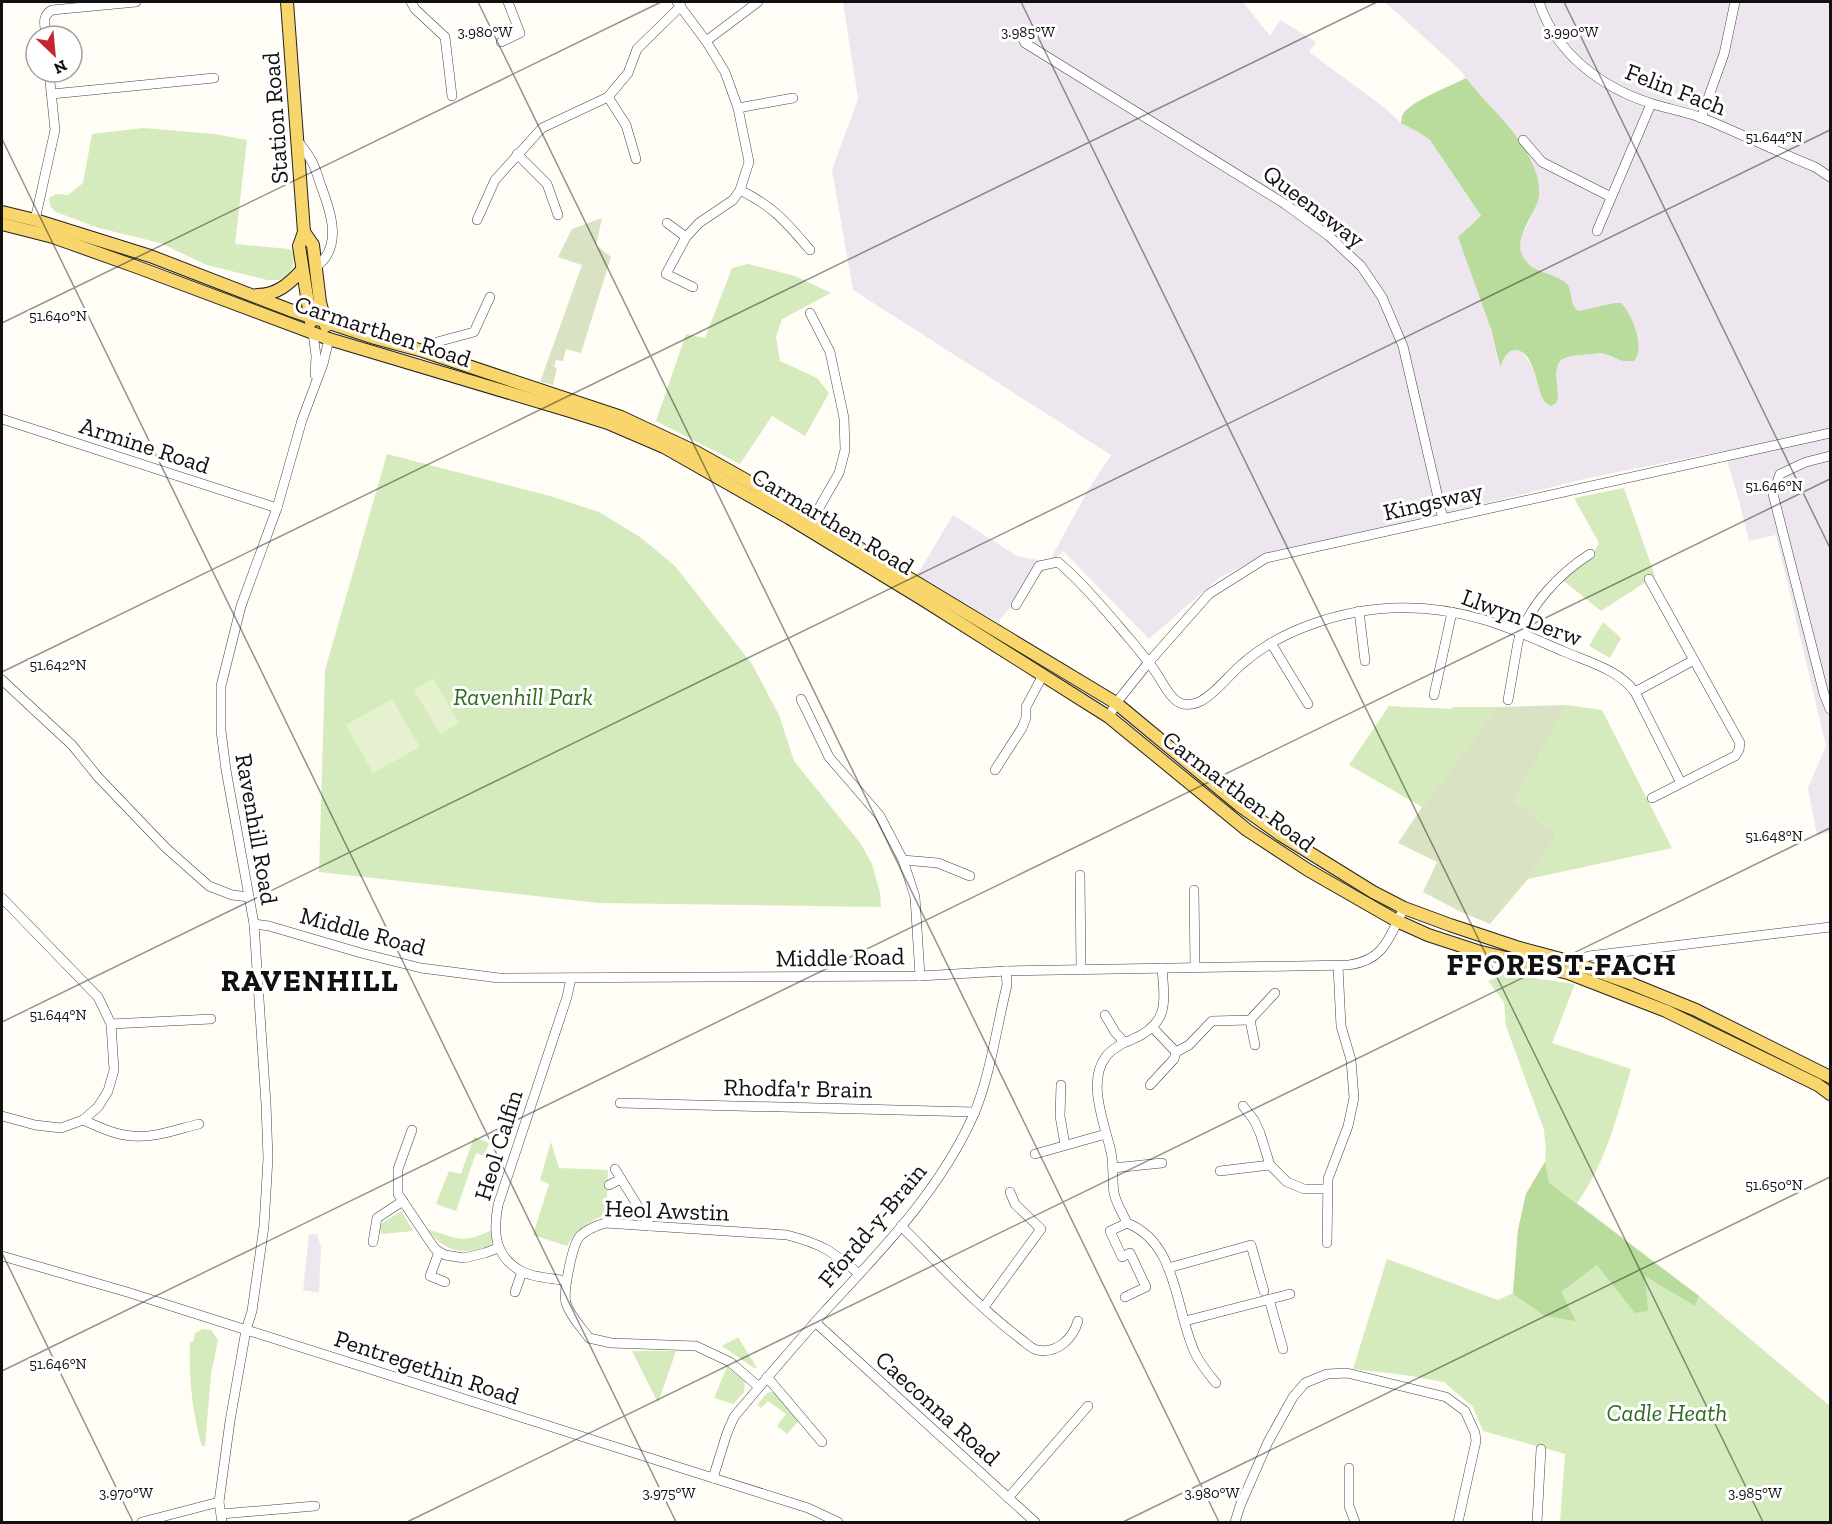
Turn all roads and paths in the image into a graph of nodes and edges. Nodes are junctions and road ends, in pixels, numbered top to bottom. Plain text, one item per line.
1 (136, 2) edge
2 (287, 2) edge
3 (411, 2) edge
4 (508, 2) edge
5 (758, 2) edge
6 (1539, 2) edge
7 (1735, 2) edge
8 (679, 4) edge
9 (45, 24) edge
10 (1023, 31) dead end
11 (706, 40) junction
12 (501, 42) dead end
13 (214, 78) dead end
14 (50, 84) edge
15 (51, 94) junction
16 (452, 96) dead end
17 (608, 97) junction
18 (793, 98) dead end
19 (1651, 104) junction
20 (738, 108) junction
21 (1701, 118) junction
22 (1523, 140) dead end
23 (298, 141) junction
24 (517, 154) junction
25 (636, 159) dead end
26 (1830, 177) edge
27 (740, 190) junction
28 (1611, 197) junction
29 (2, 212) edge
30 (558, 215) dead end
31 (35, 220) junction
32 (477, 220) dead end
33 (667, 223) dead end
34 (2, 224) edge
35 (1597, 231) dead end
36 (304, 232) junction
37 (686, 237) junction
38 (810, 250) dead end
39 (316, 267) junction
40 (302, 270) junction
41 (693, 287) dead end
42 (250, 295) junction
43 (489, 297) dead end
44 (810, 313) dead end
45 (309, 316) junction
46 (325, 321) junction
47 (313, 333) junction
48 (329, 339) junction
49 (423, 351) junction
50 (315, 383) junction
51 (2, 419) edge
52 (1830, 433) edge
53 (1830, 456) edge
54 (277, 508) junction
55 (1443, 519) junction
56 (812, 520) junction
57 (1590, 554) dead end
58 (1649, 579) dead end
59 (1016, 605) dead end
60 (1359, 611) junction
61 (1452, 612) junction
62 (1521, 633) junction
63 (1271, 643) junction
64 (1694, 660) junction
65 (1365, 661) dead end
66 (1149, 662) junction
67 (1043, 675) junction
68 (2, 680) edge
69 (1635, 692) junction
70 (1434, 695) dead end
71 (801, 699) dead end
72 (1508, 700) dead end
73 (1116, 703) junction
74 (1308, 704) dead end
75 (1830, 709) edge
76 (1109, 717) junction
77 (995, 770) dead end
78 (1680, 783) junction
79 (1652, 798) dead end
80 (903, 860) junction
81 (1080, 875) dead end
82 (970, 876) dead end
83 (1194, 891) dead end
84 (249, 897) junction
85 (2, 898) edge
86 (1404, 908) junction
87 (1398, 921) junction
88 (254, 924) junction
89 (1830, 927) edge
90 (1338, 966) junction
91 (1195, 967) junction
92 (1162, 968) junction
93 (1570, 968) junction
94 (1081, 970) junction
95 (1006, 971) junction
96 (920, 976) junction
97 (571, 978) junction
98 (1275, 993) dead end
99 (1105, 1015) dead end
100 (211, 1019) dead end
101 (1250, 1020) junction
102 (111, 1024) junction
103 (1153, 1028) junction
104 (1124, 1042) junction
105 (1255, 1044) dead end
106 (1176, 1052) junction
107 (1830, 1077) edge
108 (1061, 1084) dead end
109 (1150, 1085) dead end
110 (1830, 1094) edge
111 (620, 1103) dead end
112 (1243, 1106) dead end
113 (975, 1112) junction
114 (2, 1116) edge
115 (83, 1120) junction
116 (199, 1124) dead end
117 (412, 1130) dead end
118 (1106, 1134) junction
119 (1065, 1145) junction
120 (1035, 1154) dead end
121 (1162, 1163) dead end
122 (1270, 1165) junction
123 (615, 1168) dead end
124 (1113, 1168) junction
125 (1220, 1171) dead end
126 (621, 1179) junction
127 (609, 1185) dead end
128 (1327, 1189) junction
129 (1010, 1192) dead end
130 (403, 1201) junction
131 (1127, 1223) junction
132 (650, 1226) junction
133 (901, 1226) junction
134 (373, 1242) dead end
135 (1327, 1243) dead end
136 (498, 1248) junction
137 (439, 1252) junction
138 (2, 1256) edge
139 (1168, 1268) junction
140 (522, 1272) junction
141 (859, 1274) junction
142 (567, 1281) junction
143 (446, 1282) dead end
144 (515, 1292) dead end
145 (1290, 1294) dead end
146 (1266, 1295) junction
147 (1125, 1297) dead end
148 (984, 1307) junction
149 (1078, 1321) dead end
150 (1185, 1321) junction
151 (815, 1322) junction
152 (246, 1330) junction
153 (1283, 1349) dead end
154 (767, 1377) junction
155 (1216, 1383) dead end
156 (759, 1387) junction
157 (1088, 1406) dead end
158 (822, 1442) dead end
159 (1541, 1449) dead end
160 (1349, 1468) dead end
161 (713, 1478) junction
162 (1008, 1498) junction
163 (219, 1502) junction
164 (315, 1506) dead end
165 (222, 1518) edge
166 (142, 1522) edge
167 (838, 1522) edge
168 (1035, 1522) edge
169 (1235, 1522) edge
170 (1355, 1522) edge
171 (1458, 1522) edge
172 (1537, 1522) edge

1 - 9 street
2 - 23 main road, Station Road
3 - 16 street
4 - 12 street
5 - 11 street
6 - 19 street, Felin Fach
7 - 21 street
8 - 11 street
8 - 17 street
10 - 55 street, Queensway
11 - 20 street
13 - 15 street
14 - 15 street
15 - 31 street
17 - 24 street
17 - 25 street
18 - 20 street
19 - 21 street, Felin Fach
19 - 28 street
20 - 27 street
21 - 26 street, Felin Fach
22 - 28 street
23 - 36 main road, Station Road
23 - 39 street
24 - 30 street
24 - 32 street
27 - 37 street
27 - 38 street
28 - 35 street
29 - 31 main road, Carmarthen Road
31 - 42 main road, Carmarthen Road
33 - 37 street
34 - 47 main road, Carmarthen Road
36 - 39 main road, Station Road
36 - 40 main road, Station Road
37 - 41 street
39 - 46 main road, Station Road
40 - 42 main road
40 - 45 main road, Station Road
42 - 45 main road, Carmarthen Road
43 - 49 street
44 - 56 street
45 - 46 main road, Carmarthen Road
45 - 47 main road, Station Road
46 - 48 main road, Station Road
46 - 49 main road, Carmarthen Road
47 - 48 main road, Carmarthen Road
47 - 50 street, Ravenhill Road
48 - 50 street, Ravenhill Road
48 - 67 main road, Carmarthen Road
49 - 56 main road, Carmarthen Road
50 - 54 street, Ravenhill Road
51 - 54 street, Armine Road
52 - 55 street, Kingsway
53 - 75 street
54 - 84 street, Ravenhill Road
55 - 66 street, Kingsway
56 - 73 main road, Carmarthen Road
57 - 62 street
58 - 64 street
59 - 66 street
60 - 61 street, Llwyn Derw
60 - 63 street, Llwyn Derw
60 - 65 street
61 - 62 street, Llwyn Derw
61 - 70 street
62 - 69 street, Llwyn Derw
62 - 72 street
63 - 66 street, Llwyn Derw
63 - 74 street
64 - 69 street
64 - 78 street
66 - 73 street, Kingsway
67 - 76 main road, Carmarthen Road
67 - 77 street
68 - 84 street
69 - 78 street, Llwyn Derw
71 - 80 street
73 - 76 street, Kingsway
73 - 86 main road, Carmarthen Road
76 - 87 main road, Carmarthen Road
78 - 79 street
80 - 82 street
80 - 96 street
81 - 94 street
83 - 91 street
84 - 88 street, Ravenhill Road
85 - 102 street
86 - 87 street, Middle Road
86 - 93 main road, Carmarthen Road
87 - 90 street, Middle Road
87 - 93 main road, Carmarthen Road
88 - 97 street, Middle Road
88 - 152 street, Ravenhill Road
89 - 93 street, Carmarthen Road
90 - 91 street, Middle Road
90 - 128 street
91 - 92 street, Middle Road
92 - 94 street, Middle Road
92 - 103 street
93 - 107 main road
93 - 110 main road
94 - 95 street, Middle Road
95 - 96 street, Middle Road
95 - 113 street, Ffordd-y-Brain
96 - 97 street, Middle Road
97 - 136 street, Heol Calfin
98 - 101 street
99 - 104 street
100 - 102 street
101 - 105 street
101 - 106 street
102 - 115 street
103 - 104 street
103 - 106 street
104 - 118 street
106 - 109 street
108 - 119 street
111 - 113 street, Rhodfa'r Brain
112 - 122 street
113 - 133 street, Ffordd-y-Brain
114 - 115 street
115 - 116 street
117 - 130 street
118 - 119 street
118 - 124 street
119 - 120 street
121 - 124 street
122 - 125 street
122 - 128 street
123 - 126 street
124 - 131 street
126 - 127 street
126 - 132 street
128 - 135 street
129 - 148 street
130 - 134 street
130 - 137 street
131 - 139 street
131 - 147 street
132 - 141 street, Heol Awstin
132 - 142 street, Heol Awstin
133 - 141 street, Ffordd-y-Brain
133 - 148 street
136 - 137 street
136 - 140 street
137 - 143 street
138 - 152 street, Pentregethin Road
139 - 146 street
139 - 150 street
140 - 142 street
140 - 144 street
141 - 151 street, Ffordd-y-Brain
142 - 156 street, Heol Awstin
145 - 146 street
146 - 150 street
146 - 153 street
148 - 149 street
150 - 155 street
151 - 154 street, Ffordd-y-Brain
151 - 162 street, Caeconna Road
152 - 161 street, Pentregethin Road
152 - 163 street, Ravenhill Road
154 - 156 street, Ffordd-y-Brain
154 - 158 street
156 - 161 street, Ffordd-y-Brain
157 - 162 street
159 - 172 street
160 - 170 street
161 - 167 street, Pentregethin Road
162 - 168 street, Caeconna Road
163 - 165 street, Ravenhill Road
163 - 166 street
164 - 165 street
169 - 171 street

